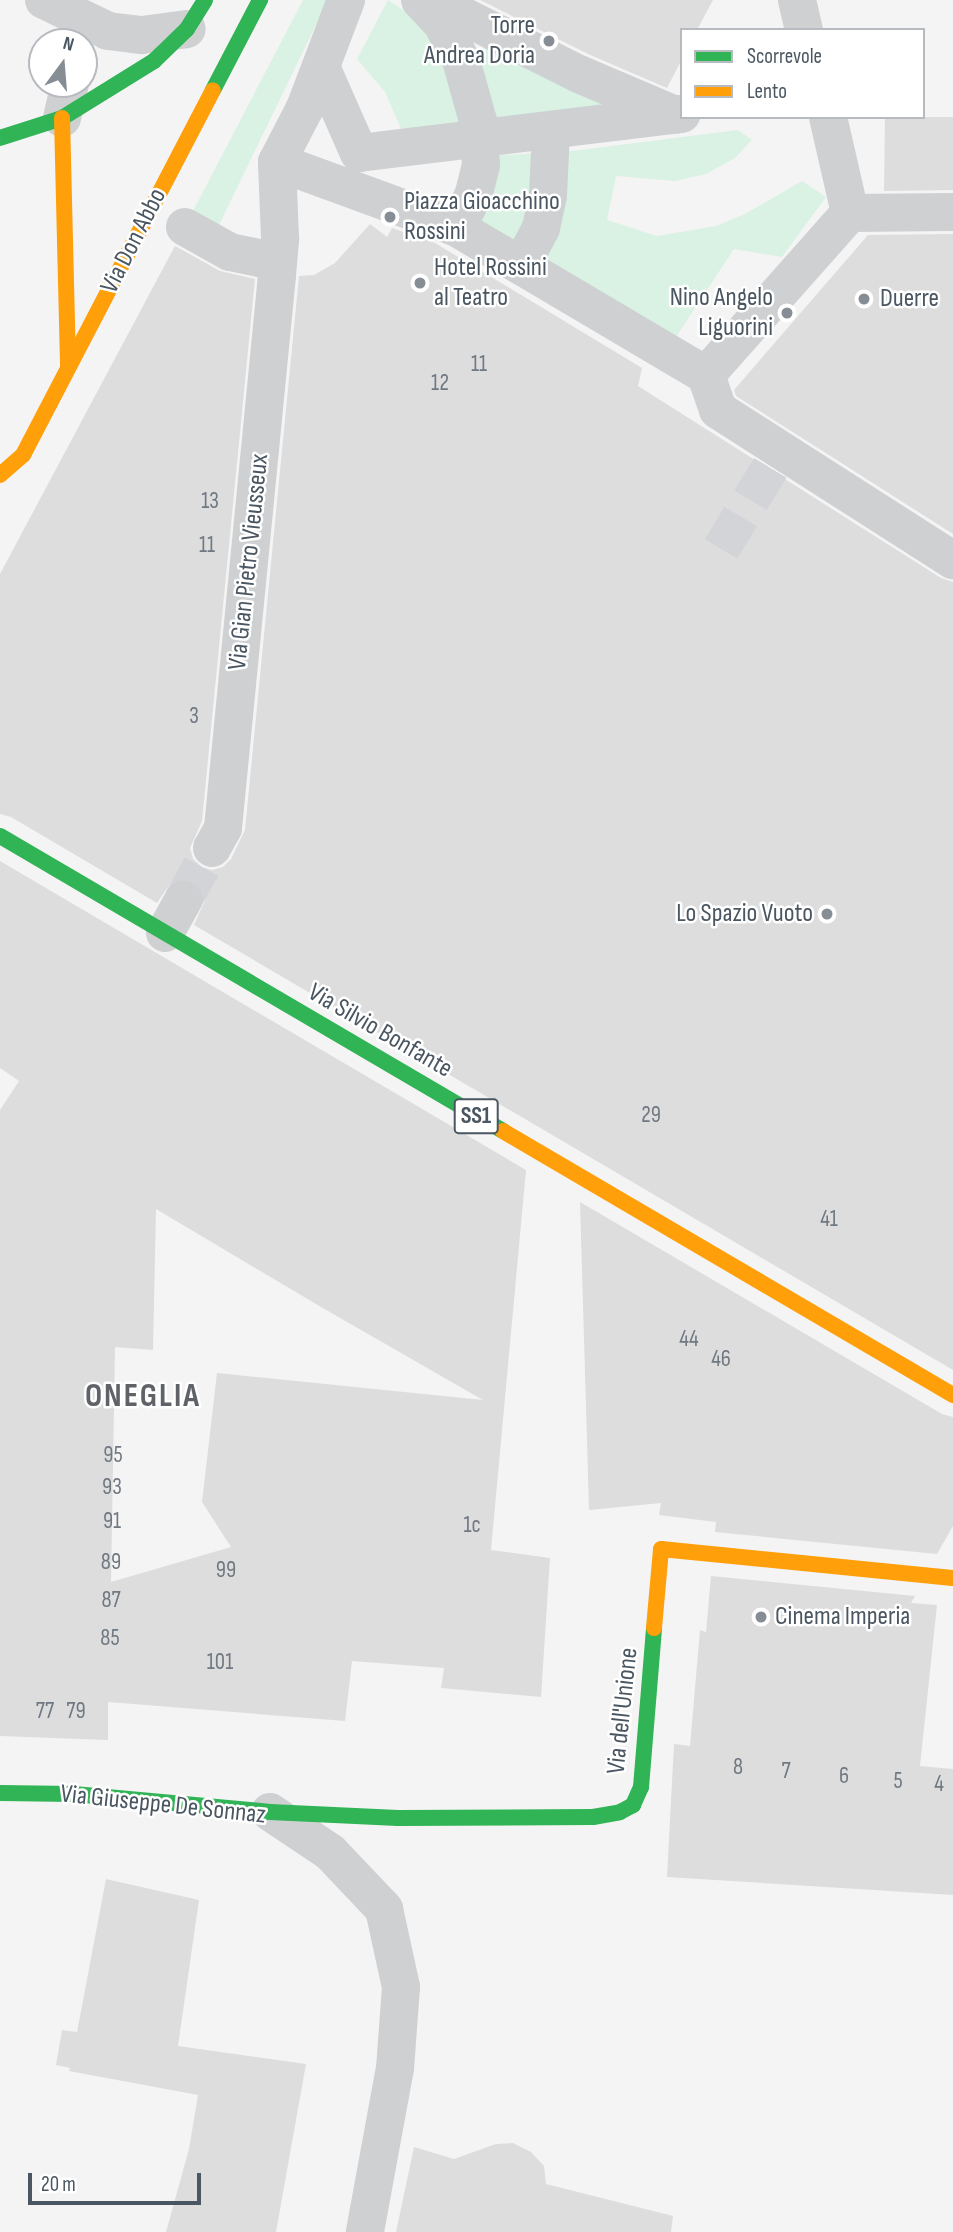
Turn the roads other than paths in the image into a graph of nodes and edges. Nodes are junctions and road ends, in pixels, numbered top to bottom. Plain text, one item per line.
1 (44, 0) edge
2 (260, 0) edge
3 (346, 0) edge
4 (420, 0) edge
5 (431, 0) edge
6 (797, 0) edge
7 (196, 15) edge
8 (86, 21) edge
9 (804, 28) edge
10 (321, 67) junction
11 (66, 101) edge
12 (678, 115) edge
13 (828, 119) edge
14 (551, 131) junction
15 (0, 138) edge
16 (480, 139) junction
17 (277, 162) junction
18 (953, 212) edge
19 (850, 213) junction
20 (185, 227) dead end
21 (457, 228) junction
22 (521, 266) junction
23 (277, 268) junction
24 (68, 368) junction
25 (706, 375) junction
26 (0, 475) edge
27 (953, 560) edge
28 (0, 836) edge
29 (212, 848) tunnel mouth
30 (183, 900) tunnel mouth
31 (165, 933) junction
32 (953, 1395) edge
33 (953, 1578) edge
34 (0, 1793) edge
35 (270, 1812) junction
36 (365, 2232) edge

1 - 8 street
2 - 24 main road, Via Don Abbo
3 - 10 street
4 - 16 street
5 - 12 street
6 - 9 street
7 - 8 street
7 - 11 main road
10 - 16 street
10 - 17 street
11 - 15 main road
11 - 24 main road
12 - 14 street
13 - 19 street
14 - 16 street
14 - 22 street
16 - 21 street
17 - 21 street
17 - 23 street
18 - 19 street
19 - 25 street
20 - 23 street
21 - 22 street
22 - 25 street
23 - 29 street, Via Gian Pietro Vieusseux
24 - 26 main road, Via Don Abbo
25 - 27 street
28 - 31 main road, Via Silvio Bonfante / SS1
30 - 31 street
31 - 32 main road, Via Silvio Bonfante / SS1
33 - 35 main road, Via dell'Unione
34 - 35 main road, Via Giuseppe De Sonnaz
35 - 36 street, Via Giuseppe De Sonnaz

